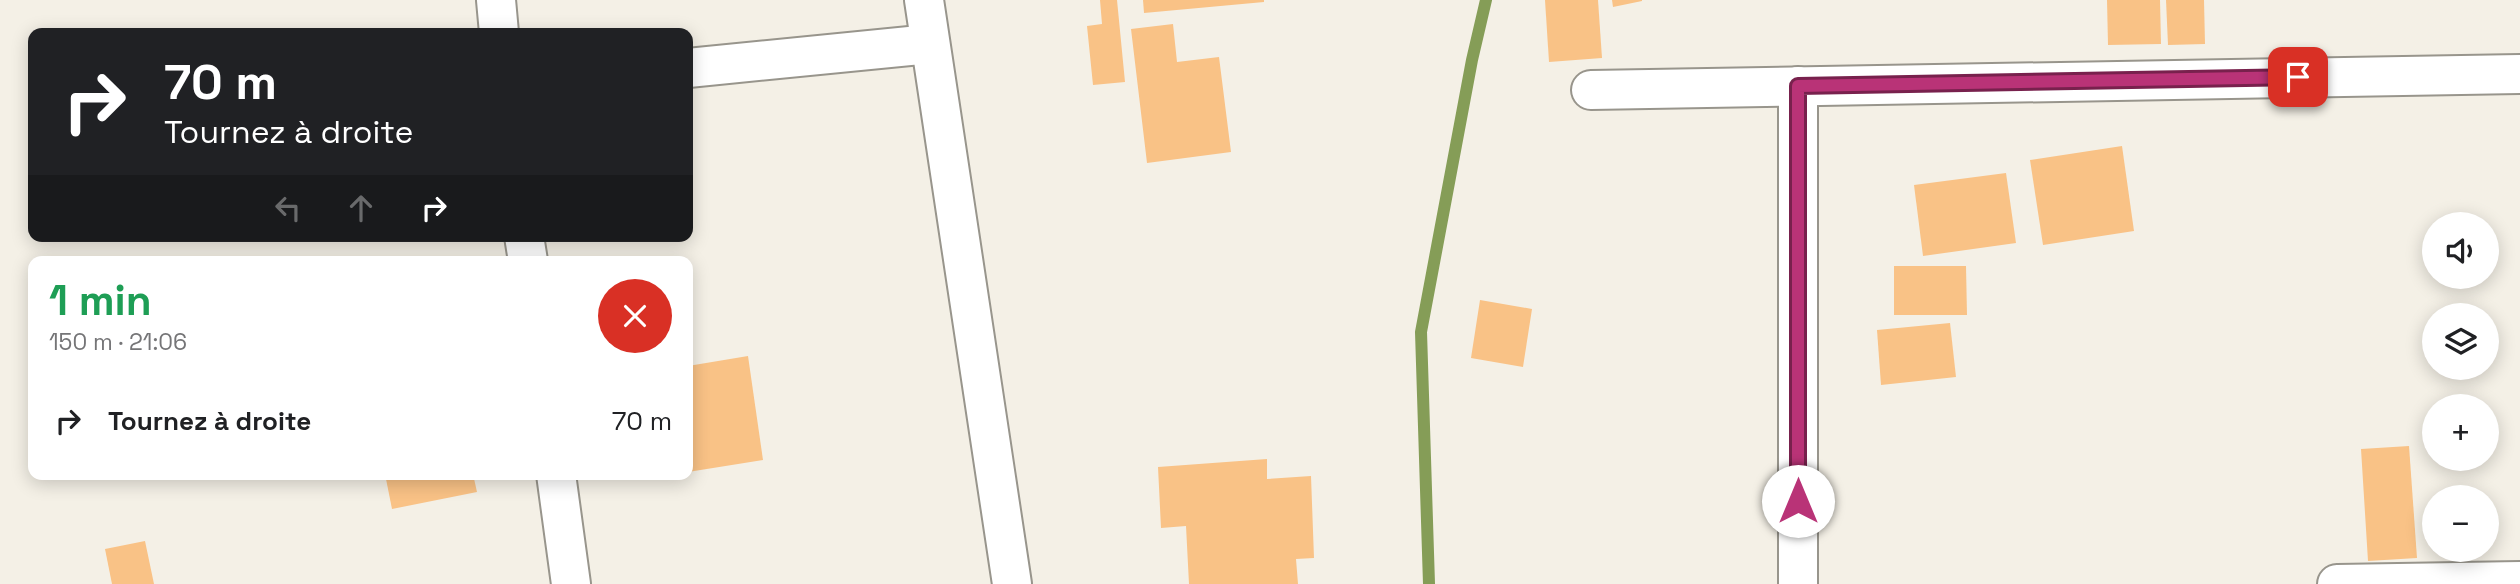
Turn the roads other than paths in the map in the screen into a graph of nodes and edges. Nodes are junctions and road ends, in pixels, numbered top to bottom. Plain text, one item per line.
1 (496, 0) edge
2 (924, 0) edge
3 (499, 28) edge
4 (930, 44) junction
5 (693, 68) edge
6 (2520, 74) edge
7 (1798, 86) junction
8 (1591, 90) dead end
9 (557, 480) edge
10 (2520, 581) edge
11 (571, 584) edge
12 (1012, 584) edge
13 (1798, 584) edge
14 (2337, 584) edge

1 - 3 street
2 - 4 street
4 - 5 street
4 - 12 street
6 - 7 street
7 - 8 street
7 - 13 street
9 - 11 street
10 - 14 street

